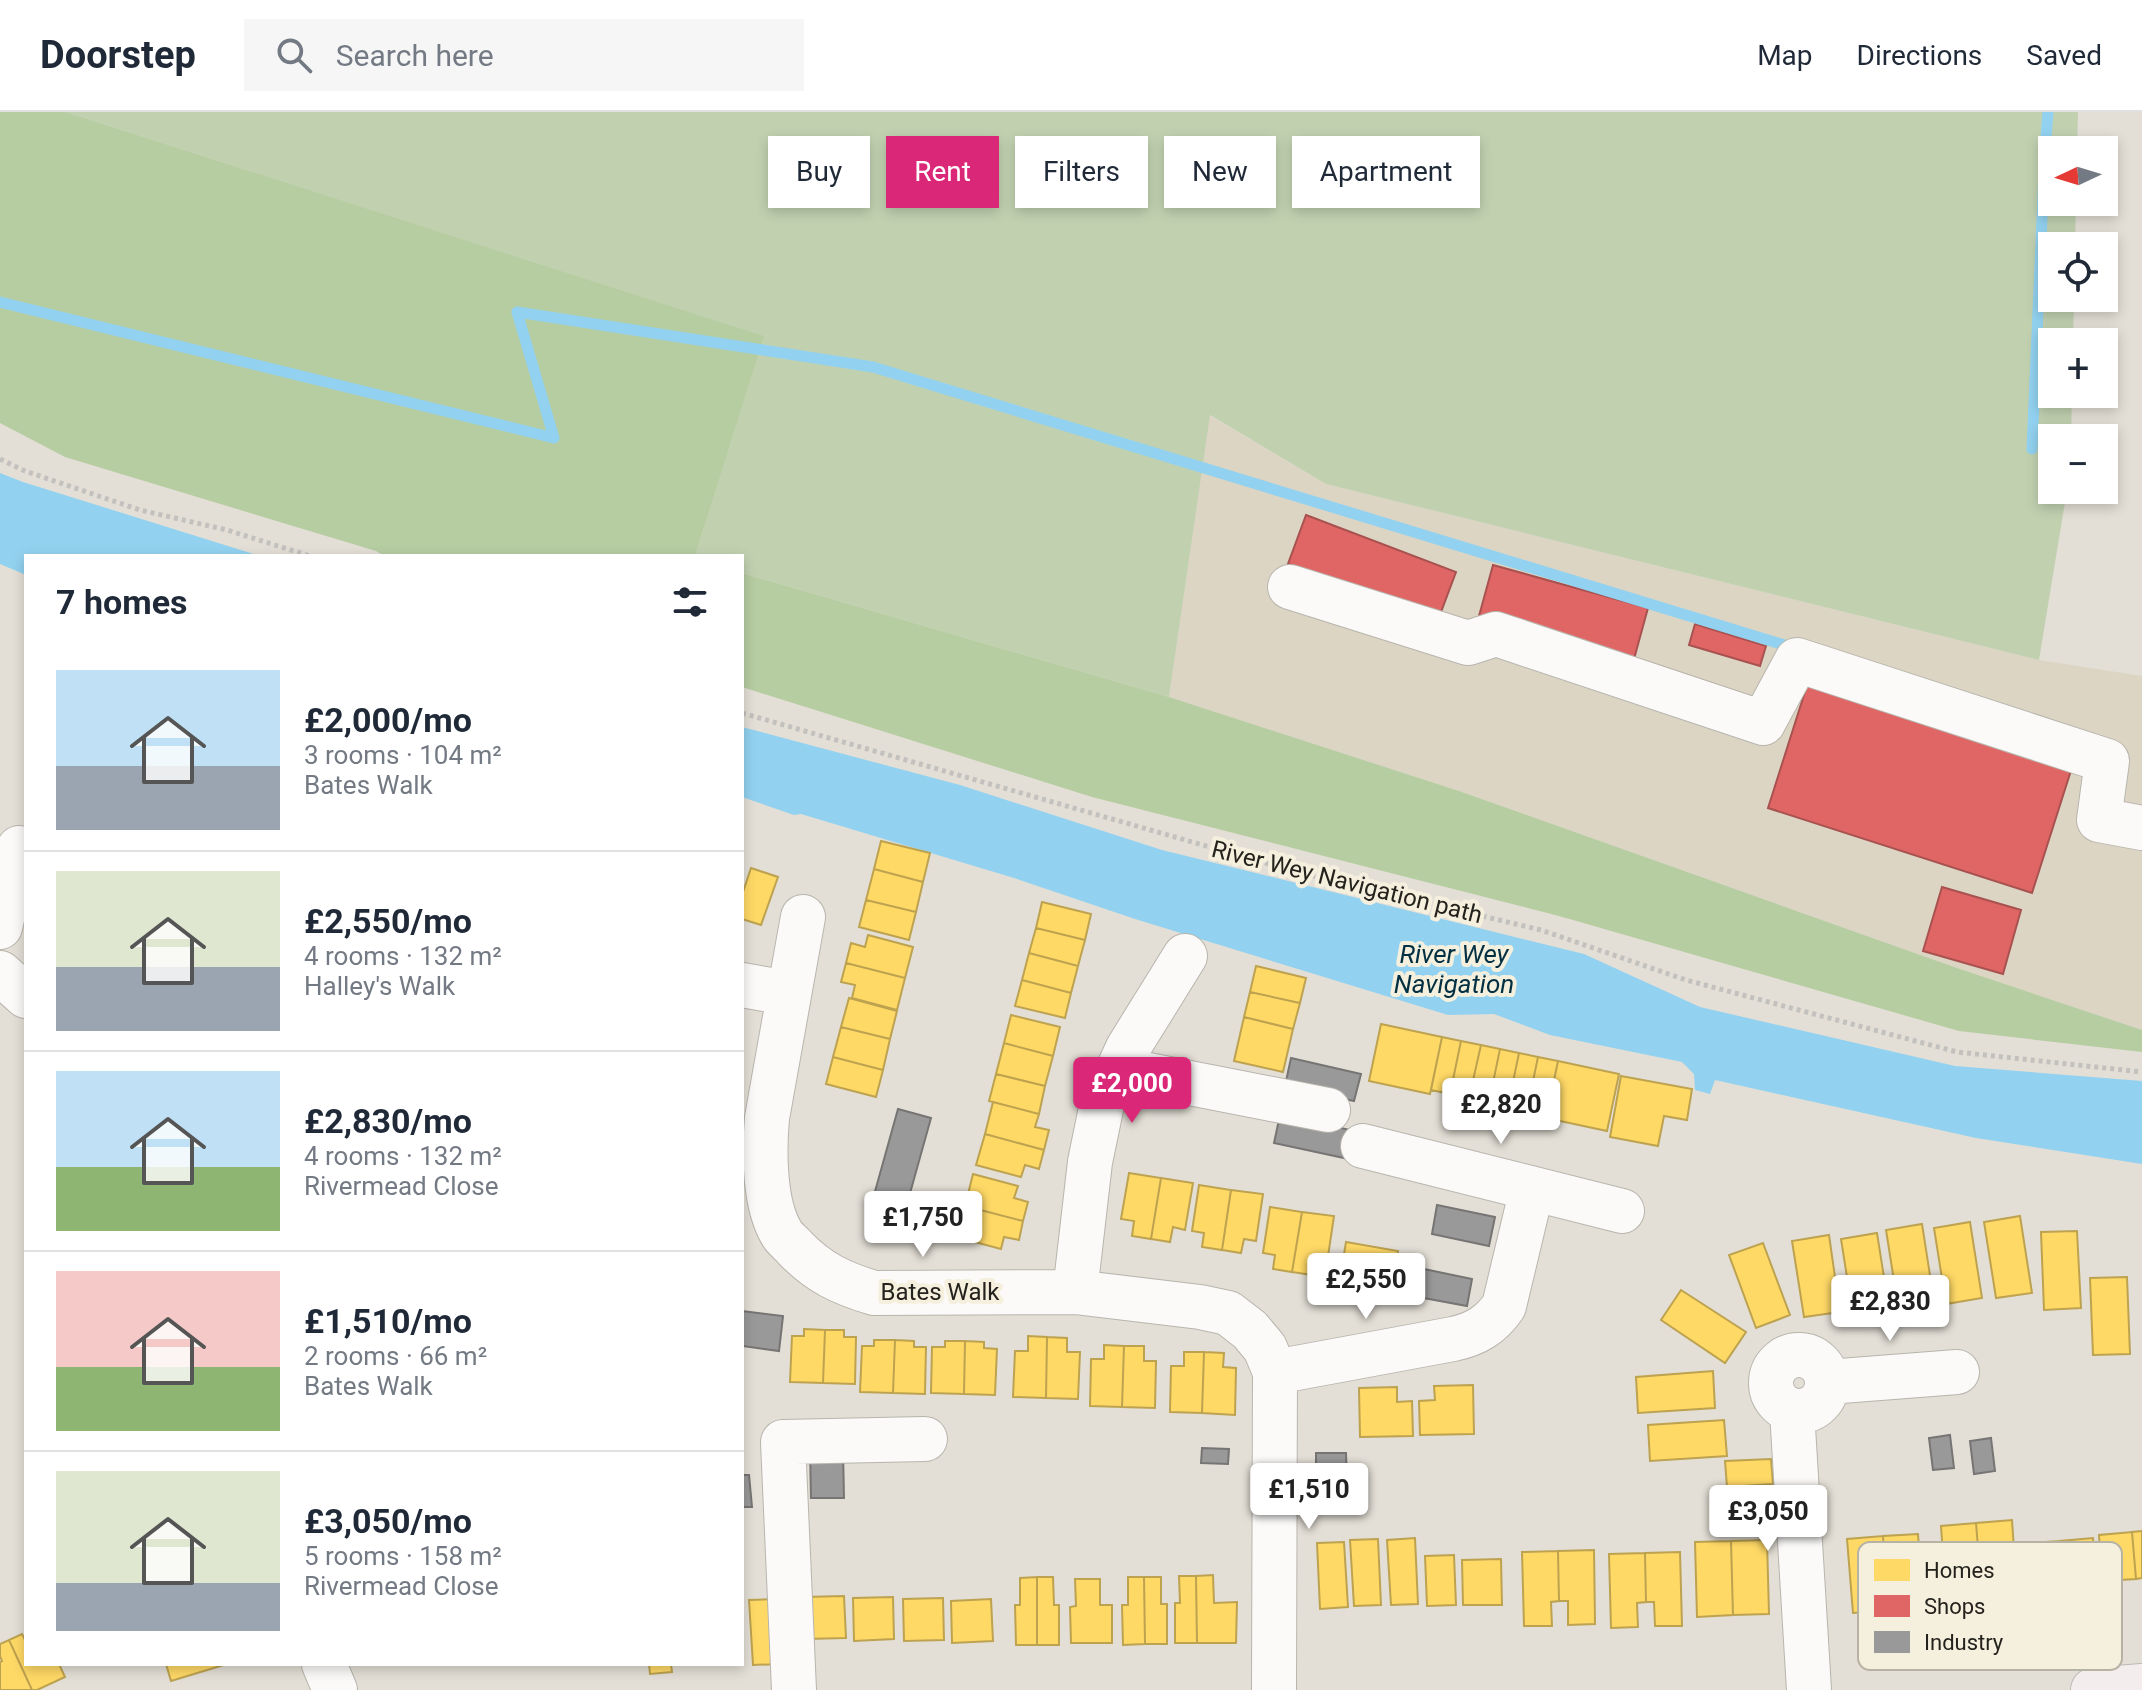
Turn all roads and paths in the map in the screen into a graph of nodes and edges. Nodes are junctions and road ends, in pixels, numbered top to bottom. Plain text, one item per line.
1 (0, 459) edge
2 (304, 554) edge
3 (1290, 587) dead end
4 (744, 714) edge
5 (2142, 828) edge
6 (24, 840) edge
7 (803, 917) dead end
8 (0, 927) edge
9 (1185, 956) dead end
10 (0, 973) edge
11 (744, 985) edge
12 (788, 993) junction
13 (24, 994) edge
14 (1118, 1069) junction
15 (2142, 1072) edge
16 (1328, 1110) dead end
17 (1363, 1146) dead end
18 (1532, 1189) junction
19 (1622, 1211) dead end
20 (1075, 1292) junction
21 (1275, 1372) junction
22 (1957, 1372) dead end
23 (925, 1439) dead end
24 (325, 1666) edge
25 (2142, 1686) edge
26 (335, 1690) edge
27 (794, 1690) edge
28 (1274, 1690) edge
29 (1809, 1690) edge
30 (2093, 1690) edge

1 - 2 path
3 - 5 street
4 - 15 path, River Wey Navigation path
6 - 8 street
7 - 12 street, Bates Walk
9 - 14 street
10 - 13 street
11 - 12 street
12 - 20 street, Bates Walk
14 - 16 street
14 - 20 street
17 - 18 street
18 - 19 street
18 - 21 street
20 - 21 street, Bates Walk
21 - 28 street, Bates Walk
22 - 29 street
23 - 27 street
24 - 26 street
25 - 30 main road

